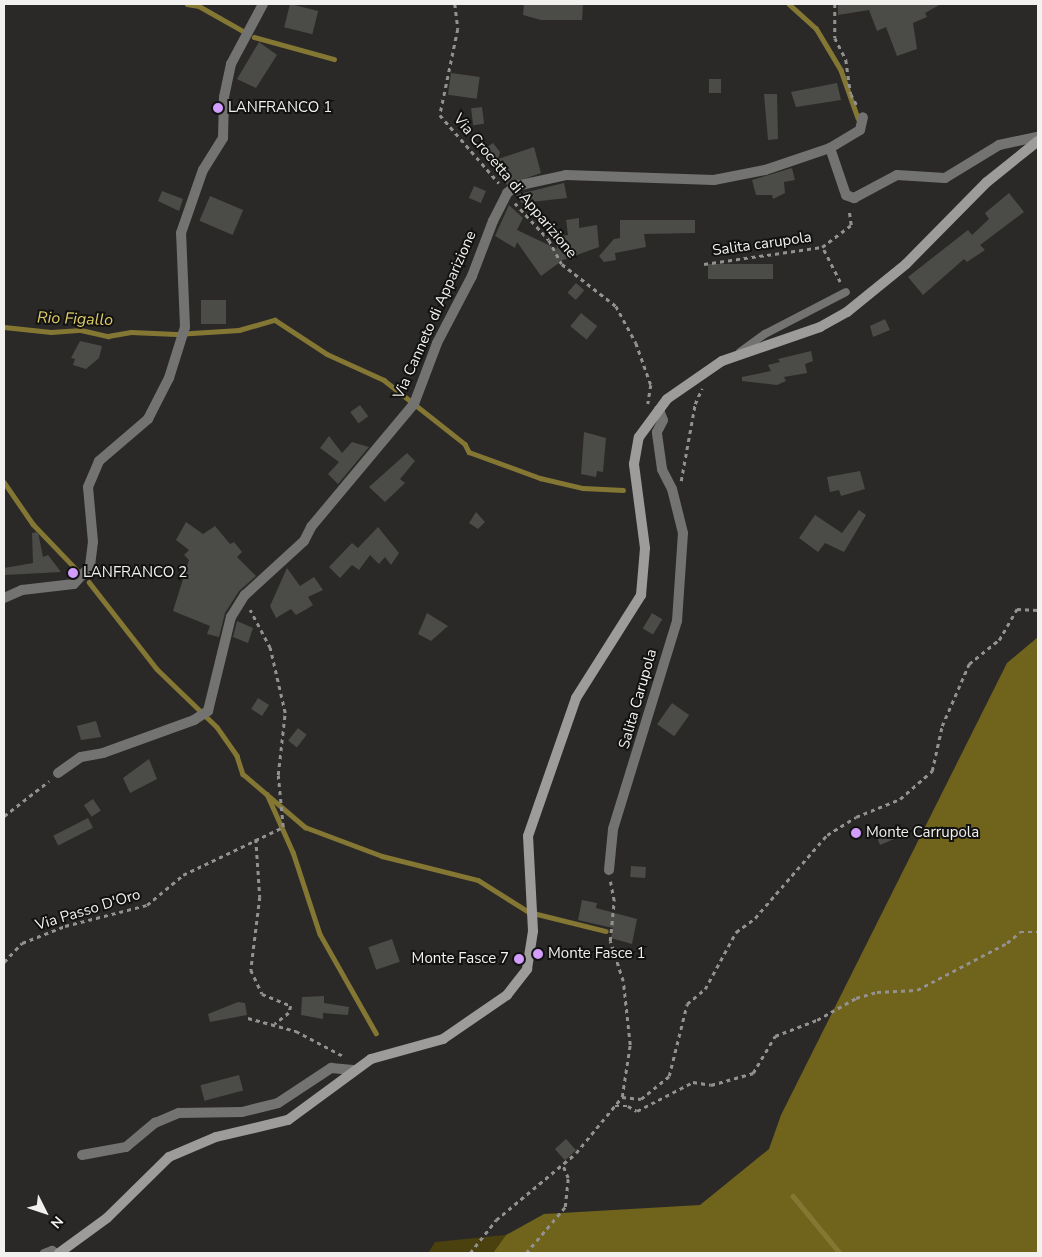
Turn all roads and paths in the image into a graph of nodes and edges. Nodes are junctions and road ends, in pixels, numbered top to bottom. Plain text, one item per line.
1 (264, 4) edge
2 (455, 4) edge
3 (835, 4) edge
4 (863, 117) joint
5 (1038, 137) edge
6 (1038, 141) edge
7 (830, 148) junction
8 (507, 193) junction
9 (846, 194) junction
10 (822, 247) junction
11 (704, 264) dead end
12 (846, 292) joint
13 (740, 352) junction
14 (700, 376) junction
15 (658, 411) junction
16 (672, 489) junction
17 (245, 595) junction
18 (4, 598) edge
19 (1038, 610) edge
20 (58, 773) joint
21 (4, 816) edge
22 (256, 838) junction
23 (609, 870) joint
24 (1038, 932) edge
25 (4, 962) edge
26 (248, 1018) dead end
27 (275, 1024) junction
28 (352, 1065) junction
29 (622, 1097) junction
30 (615, 1106) junction
31 (82, 1154) dead end
32 (563, 1166) junction
33 (44, 1253) edge
34 (58, 1253) edge
35 (470, 1253) edge
36 (526, 1253) edge

1 - 18 street
2 - 8 path, Via Crocetta di Apparizione
3 - 4 path
4 - 7 street
5 - 9 street
6 - 13 main road
7 - 8 street
7 - 9 street
8 - 15 path, Via Crocetta di Apparizione
8 - 17 street, Via Canneto di Apparizione
9 - 10 path, Salita Carupola
10 - 11 path, Salita carupola
10 - 12 path, Salita Carupola
12 - 13 lane
13 - 14 main road
14 - 15 main road
14 - 16 path
15 - 16 street, Salita Carupola
15 - 28 main road
16 - 23 street, Salita Carupola
17 - 20 street, Via Canneto di Apparizione
17 - 22 path, Via Passo D'Oro
19 - 29 path
20 - 21 path
22 - 25 path, Via Passo D'Oro
22 - 27 path
23 - 29 path
24 - 30 path
26 - 27 path
27 - 28 path
28 - 31 street
28 - 34 main road
29 - 30 path
30 - 32 path
32 - 35 path
32 - 36 path
33 - 34 lane

